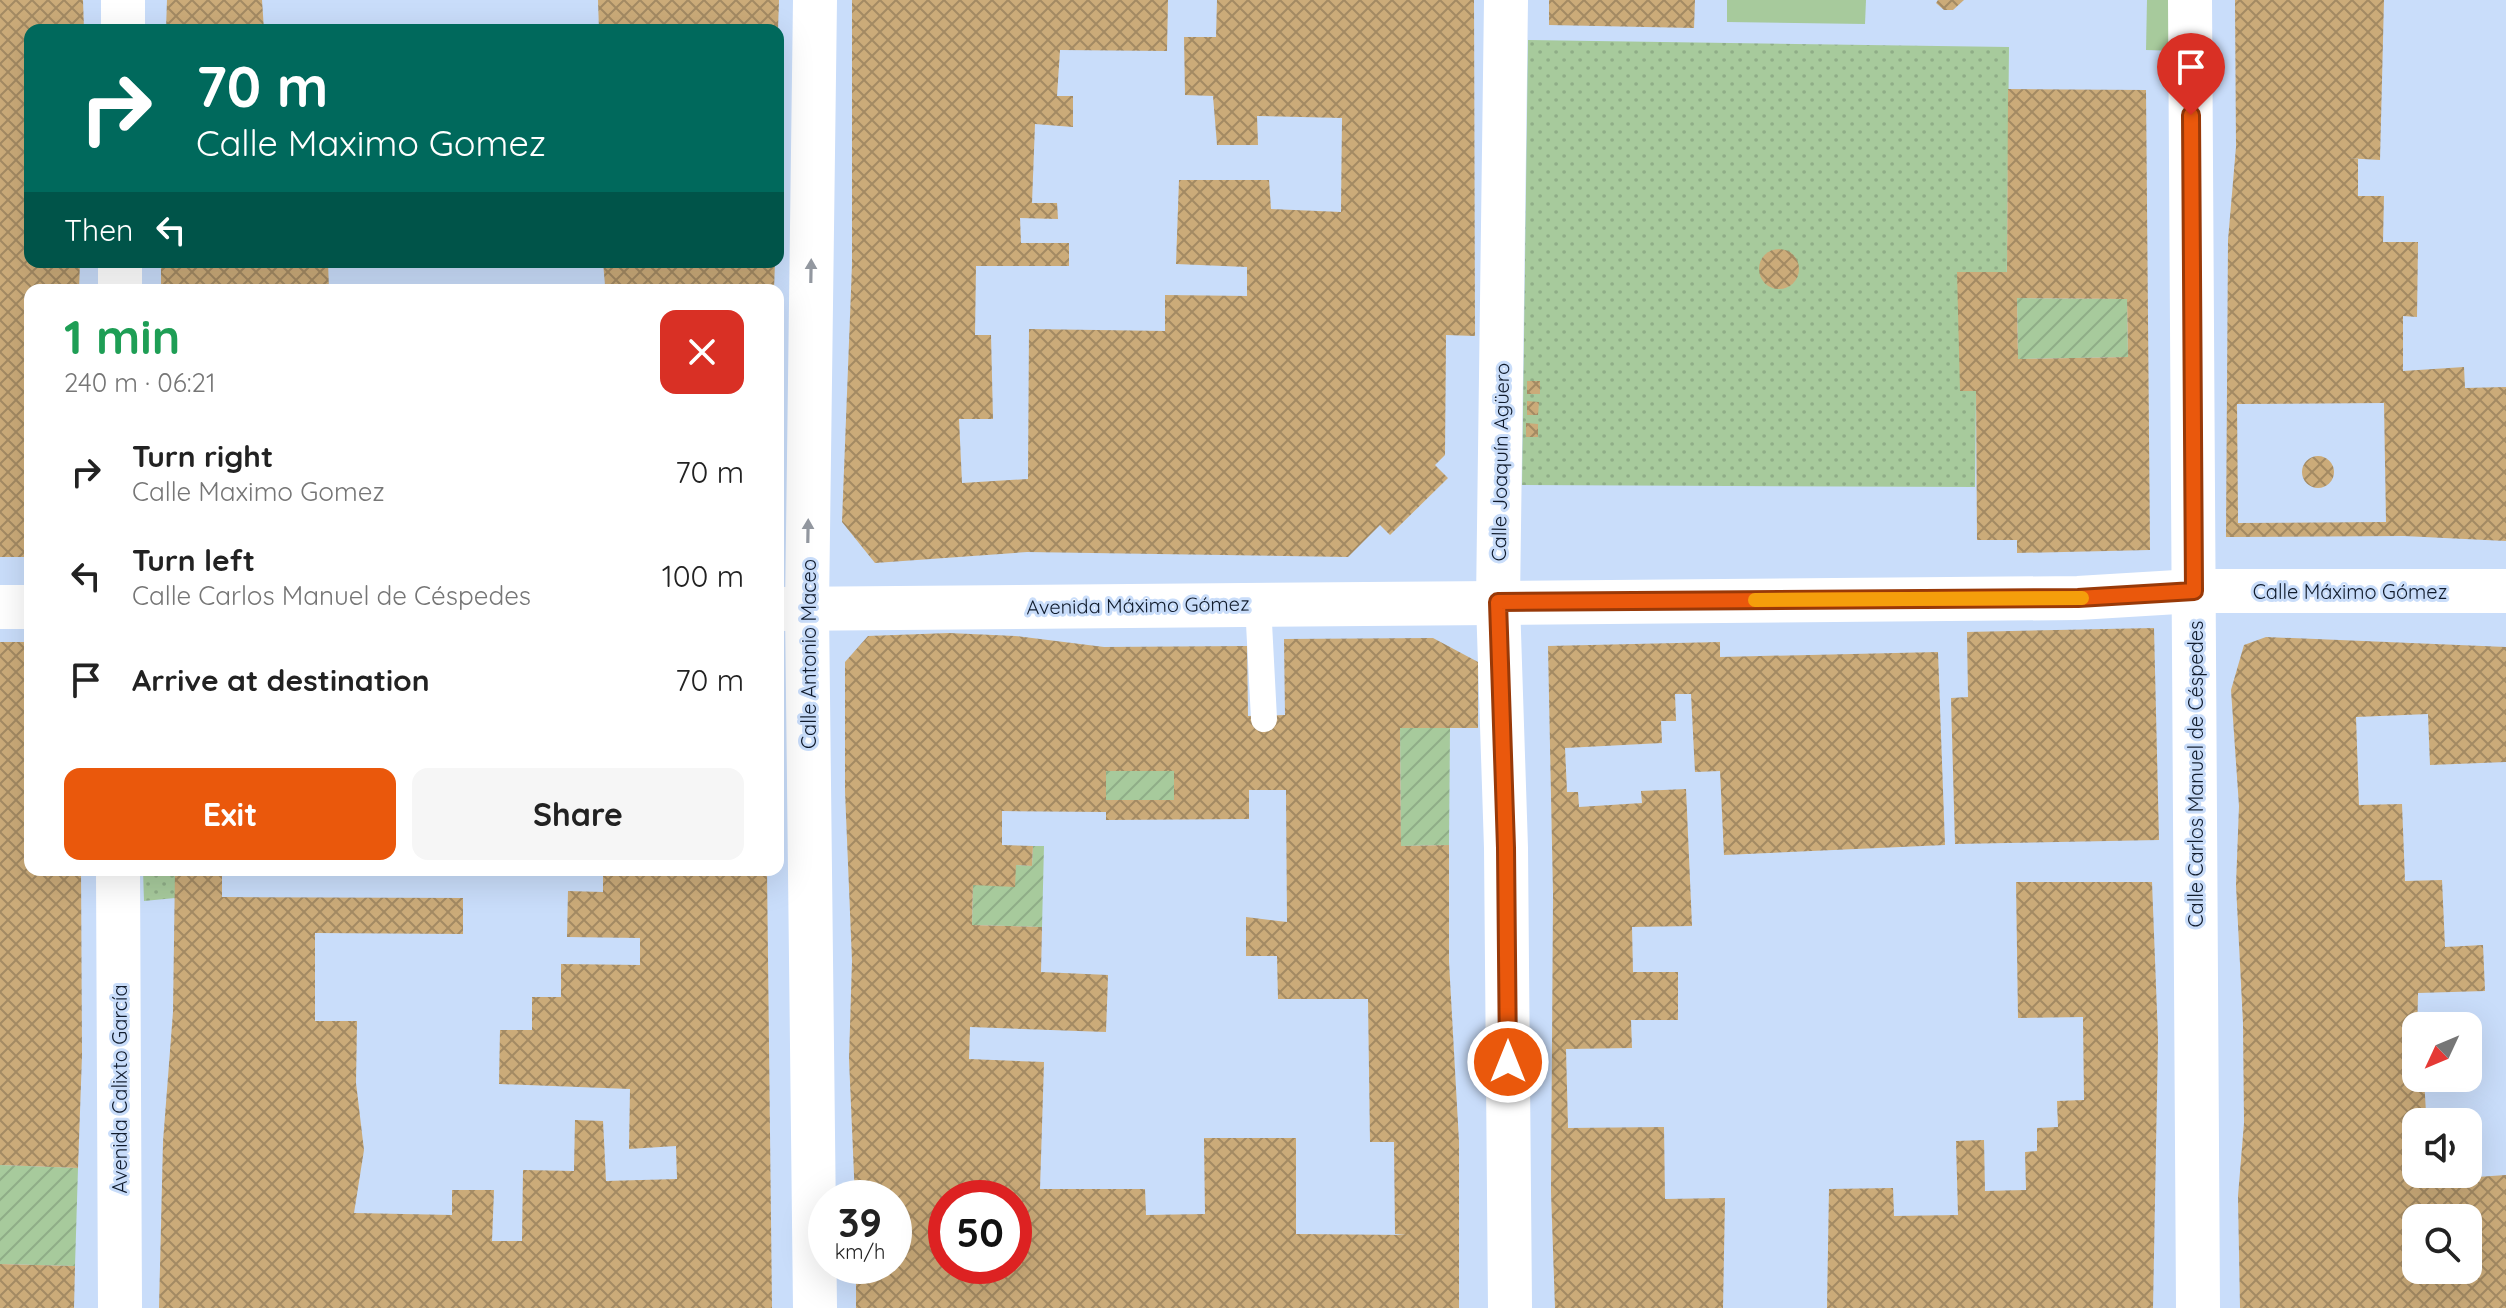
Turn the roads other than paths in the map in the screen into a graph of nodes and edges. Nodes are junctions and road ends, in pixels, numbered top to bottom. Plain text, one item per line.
1 (123, 0) edge
2 (815, 0) edge
3 (1506, 0) edge
4 (2190, 0) edge
5 (123, 24) edge
6 (2194, 591) junction
7 (2506, 591) edge
8 (1498, 602) junction
9 (1258, 604) junction
10 (0, 607) edge
11 (24, 607) edge
12 (793, 609) edge
13 (1264, 719) dead end
14 (118, 876) edge
15 (120, 1308) edge
16 (815, 1308) edge
17 (1510, 1308) edge
18 (2198, 1308) edge

1 - 5 street
12 -> 2 street, Calle Antonio Maceo
3 - 8 street, Calle Joaquín Agüero
4 - 6 street, Calle Carlos Manuel de Céspedes
6 - 7 street, Calle Máximo Gómez
6 - 8 street, Calle Máximo Gómez
6 - 18 street, Calle Carlos Manuel de Céspedes
8 - 9 street, Avenida Máximo Gómez
8 - 17 street, Calle Joaquín Agüero
9 - 12 street, Avenida Máximo Gómez
9 - 13 lane
10 - 11 street
12 - 16 street, Calle Antonio Maceo
14 - 15 street, Avenida Calixto García

